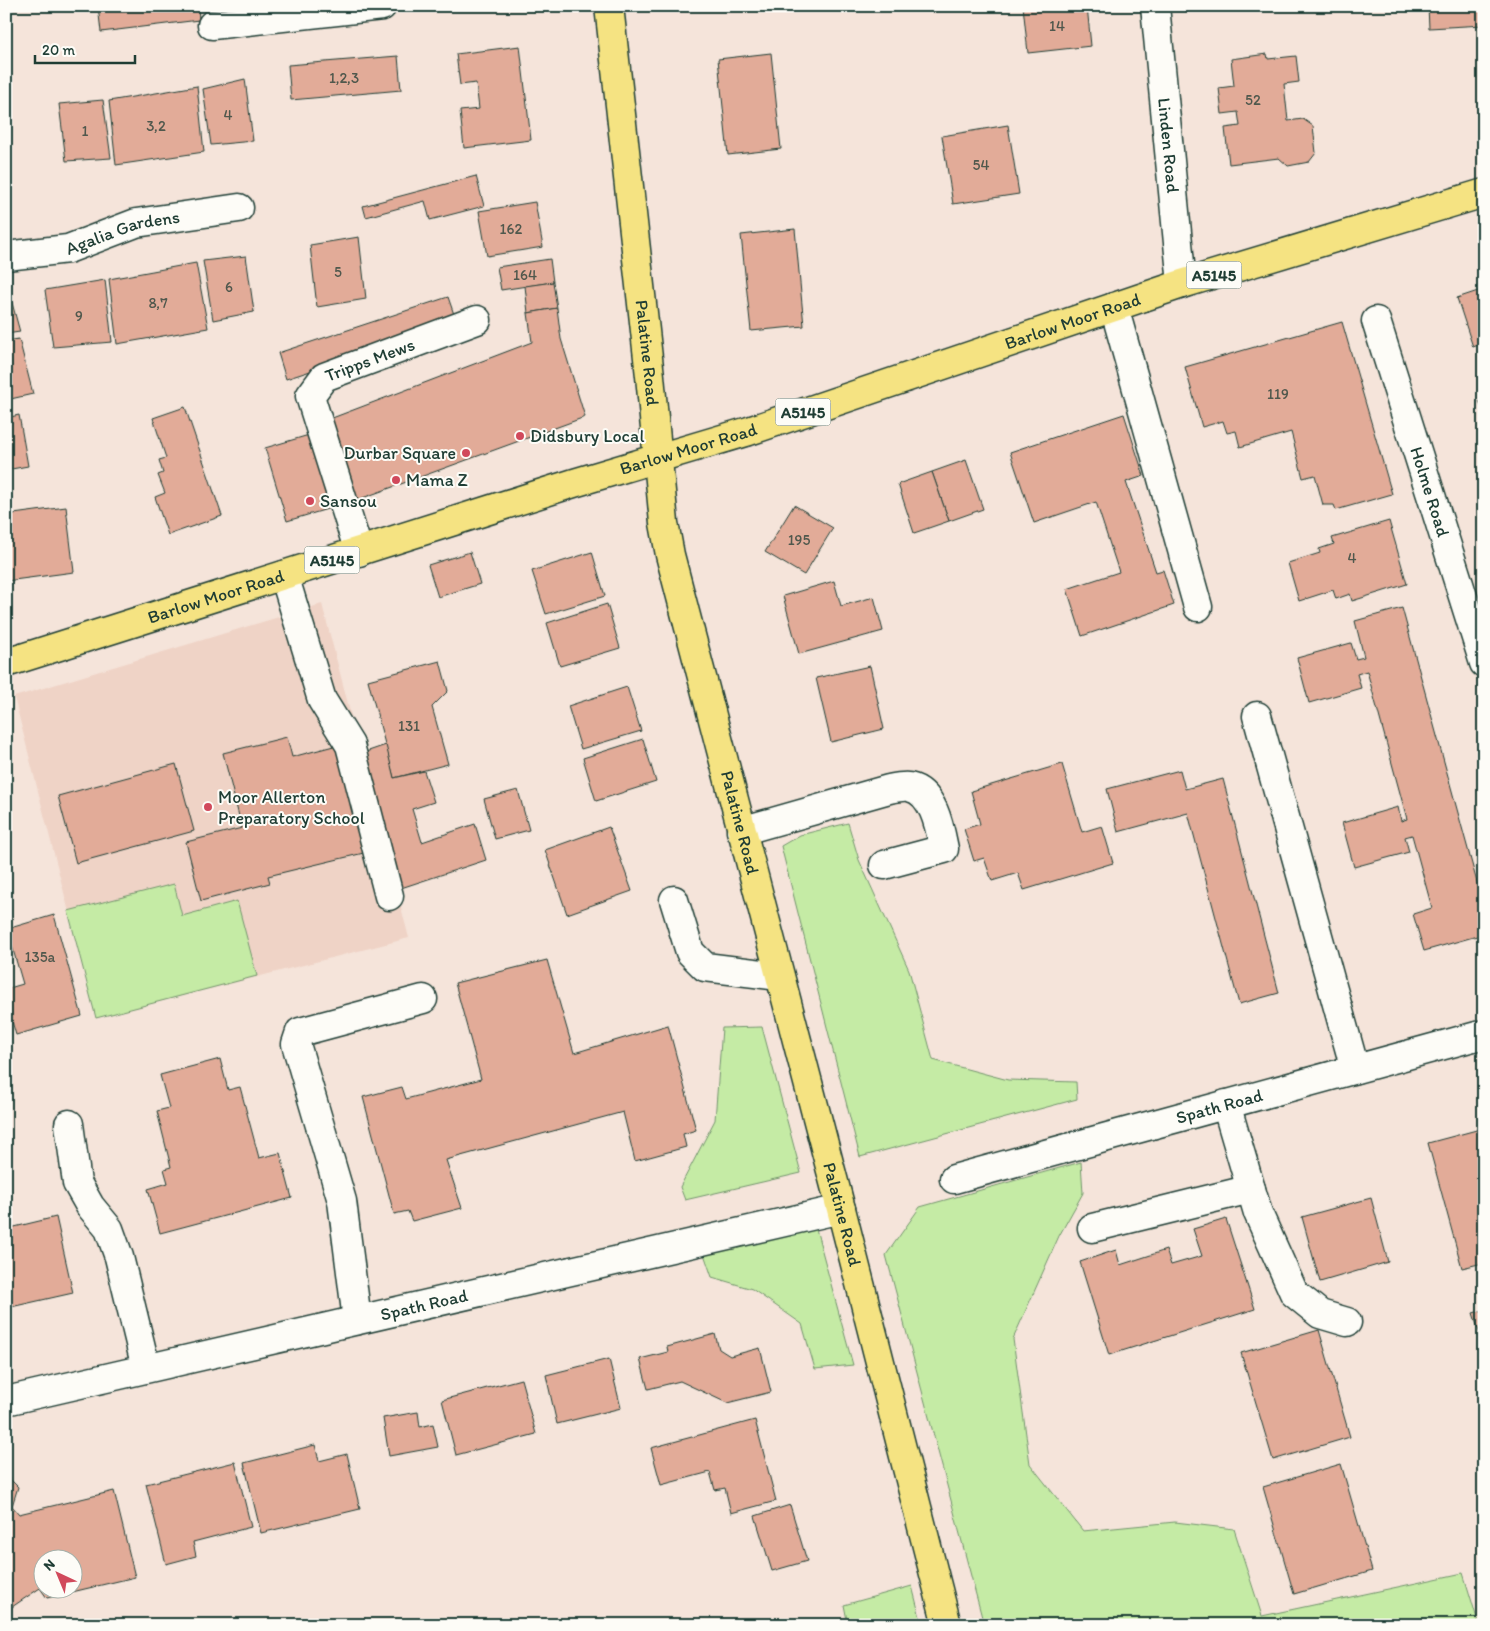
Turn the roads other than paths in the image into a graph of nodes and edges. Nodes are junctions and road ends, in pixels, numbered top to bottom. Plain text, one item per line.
1 (382, 6) edge
2 (609, 6) edge
3 (1155, 6) edge
4 (212, 25) dead end
5 (1484, 193) edge
6 (239, 208) dead end
7 (6, 256) edge
8 (1182, 284) junction
9 (1114, 307) junction
10 (477, 320) dead end
11 (1376, 321) dead end
12 (659, 458) junction
13 (359, 552) junction
14 (284, 575) junction
15 (1198, 607) dead end
16 (1484, 663) edge
17 (6, 664) edge
18 (1257, 716) dead end
19 (741, 831) junction
20 (884, 865) dead end
21 (389, 896) dead end
22 (674, 900) dead end
23 (779, 976) junction
24 (423, 999) dead end
25 (1484, 1034) edge
26 (1355, 1069) junction
27 (1226, 1104) junction
28 (69, 1124) dead end
29 (954, 1179) dead end
30 (1251, 1189) junction
31 (841, 1209) junction
32 (1092, 1228) dead end
33 (356, 1320) junction
34 (1347, 1322) dead end
35 (146, 1368) junction
36 (6, 1400) edge
37 (947, 1625) edge

1 - 4 street
2 - 12 main road, Palatine Road
3 - 8 street, Linden Road
5 - 8 main road, Barlow Moor Road / A5145
6 - 7 street, Agalia Gardens
8 - 9 main road, Barlow Moor Road / A5145
9 - 12 main road, Barlow Moor Road / A5145
9 - 15 street
10 - 13 street, Tripps Mews
11 - 16 street, Holme Road
12 - 13 main road, Barlow Moor Road / A5145
12 - 19 main road, Palatine Road
13 - 14 main road, Barlow Moor Road / A5145
14 - 17 main road, Barlow Moor Road / A5145
14 - 21 street
18 - 26 street
19 - 20 street
19 - 23 main road, Palatine Road
22 - 23 street
23 - 31 main road, Palatine Road
24 - 33 street
25 - 26 street, Spath Road
26 - 27 street, Spath Road
27 - 29 street, Spath Road
27 - 30 street
28 - 35 street
30 - 32 street
30 - 34 street
31 - 33 street, Spath Road
31 - 37 main road, Palatine Road
33 - 35 street, Spath Road
35 - 36 street, Spath Road

